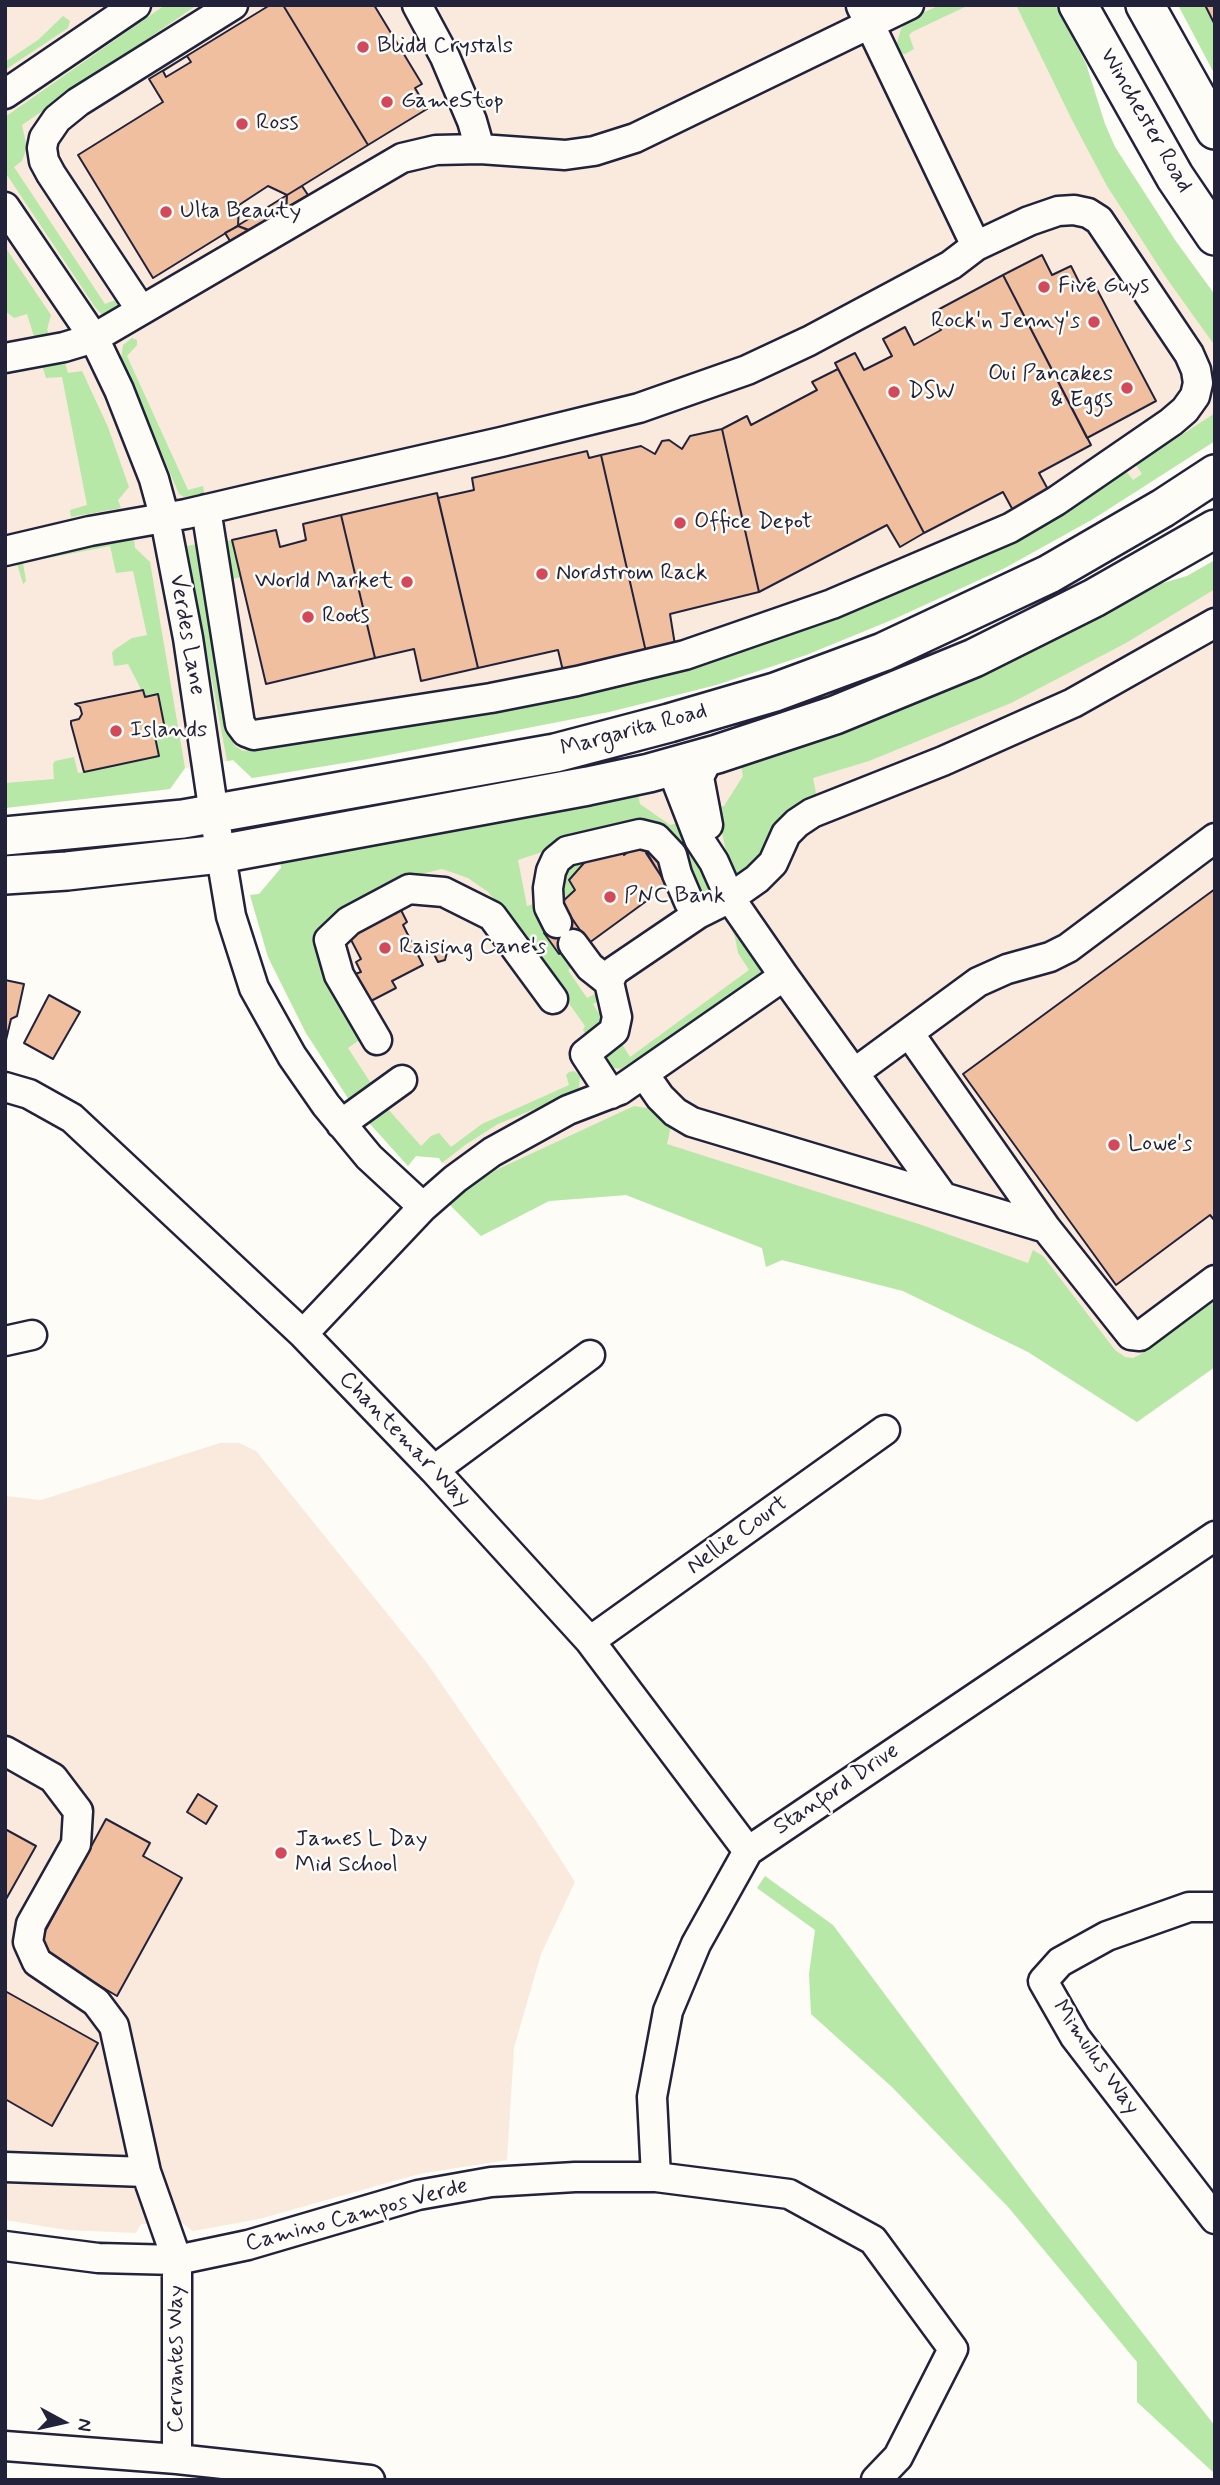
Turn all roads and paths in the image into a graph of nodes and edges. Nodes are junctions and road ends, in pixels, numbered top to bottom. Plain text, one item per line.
1 (136, 5) edge
2 (233, 5) edge
3 (909, 5) edge
4 (1077, 5) edge
5 (1145, 5) edge
6 (422, 7) edge
7 (865, 14) edge
8 (5, 94) edge
9 (465, 105) junction
10 (1215, 130) edge
11 (480, 149) junction
12 (444, 150) junction
13 (5, 207) edge
14 (1215, 236) edge
15 (976, 246) junction
16 (141, 310) junction
17 (94, 338) junction
18 (5, 358) edge
19 (1215, 474) edge
20 (206, 509) junction
21 (165, 519) junction
22 (1215, 529) edge
23 (5, 551) edge
24 (1215, 623) edge
25 (883, 652) junction
26 (716, 754) junction
27 (671, 766) junction
28 (214, 814) junction
29 (5, 836) edge
30 (1215, 838) edge
31 (220, 854) junction
32 (714, 862) junction
33 (5, 875) edge
34 (730, 898) junction
35 (698, 914) junction
36 (784, 975) junction
37 (609, 982) junction
38 (553, 999) dead end
39 (909, 1033) junction
40 (377, 1040) dead end
41 (854, 1073) junction
42 (644, 1074) junction
43 (402, 1080) dead end
44 (5, 1087) edge
45 (611, 1094) junction
46 (341, 1124) junction
47 (943, 1197) junction
48 (423, 1208) junction
49 (1046, 1228) junction
50 (1215, 1280) edge
51 (303, 1334) junction
52 (33, 1335) dead end
53 (5, 1341) edge
54 (590, 1355) dead end
55 (885, 1430) dead end
56 (434, 1470) junction
57 (1215, 1536) edge
58 (590, 1642) junction
59 (5, 1751) edge
60 (748, 1851) junction
61 (1215, 1907) edge
62 (5, 2167) edge
63 (146, 2172) junction
64 (656, 2177) junction
65 (1213, 2212) edge
66 (5, 2246) edge
67 (177, 2260) junction
68 (5, 2445) edge
69 (177, 2459) junction
70 (370, 2480) edge
71 (876, 2480) edge

1 - 8 street
2 - 16 street
3 - 7 street
4 - 14 main road, Winchester Road
5 - 10 main road
6 - 9 street
7 - 11 street
7 - 15 street
9 - 11 street
9 - 12 street
11 - 12 street
12 - 16 street
13 - 17 street, Verdes Lane
15 - 20 street
15 - 20 street
16 - 17 street
17 - 18 street
17 - 21 street, Verdes Lane
19 - 25 main road, Margarita Road
20 - 21 street
21 - 23 street
21 - 28 street, Verdes Lane
22 - 26 main road, Margarita Road
24 - 34 street
25 - 27 main road
25 - 28 main road, Margarita Road
26 - 27 main road, Margarita Road
26 - 32 street
27 - 31 main road, Margarita Road
27 - 32 street
28 - 29 main road, Margarita Road
28 - 31 street, Verdes Lane
30 - 39 street
31 - 33 main road, Margarita Road
31 - 46 street, Verdes Lane
32 - 34 street
34 - 35 street
34 - 36 street
35 - 37 street
35 - 37 street
36 - 41 street
36 - 42 street
37 - 45 street
38 - 40 street
39 - 41 street
39 - 49 street
41 - 47 street
42 - 45 street
42 - 47 street
43 - 46 street
44 - 51 street, Chantemar Way
45 - 48 street
46 - 48 street, Verdes Lane
47 - 49 street
48 - 51 street
49 - 50 street
51 - 56 street, Chantemar Way
52 - 53 street
54 - 56 street
55 - 58 street, Nellie Court
56 - 58 street, Chantemar Way
57 - 60 street, Stanford Drive
58 - 60 street, Chantemar Way
59 - 63 street, Cervantes Way
60 - 64 street, Stanford Drive
61 - 65 street, Mimulus Way
62 - 63 street
63 - 67 street, Cervantes Way
64 - 67 street, Camino Campos Verde
64 - 71 street, Camino Campos Verde
66 - 67 street, Camino Campos Verde
67 - 69 street, Cervantes Way
68 - 69 street
69 - 70 street

